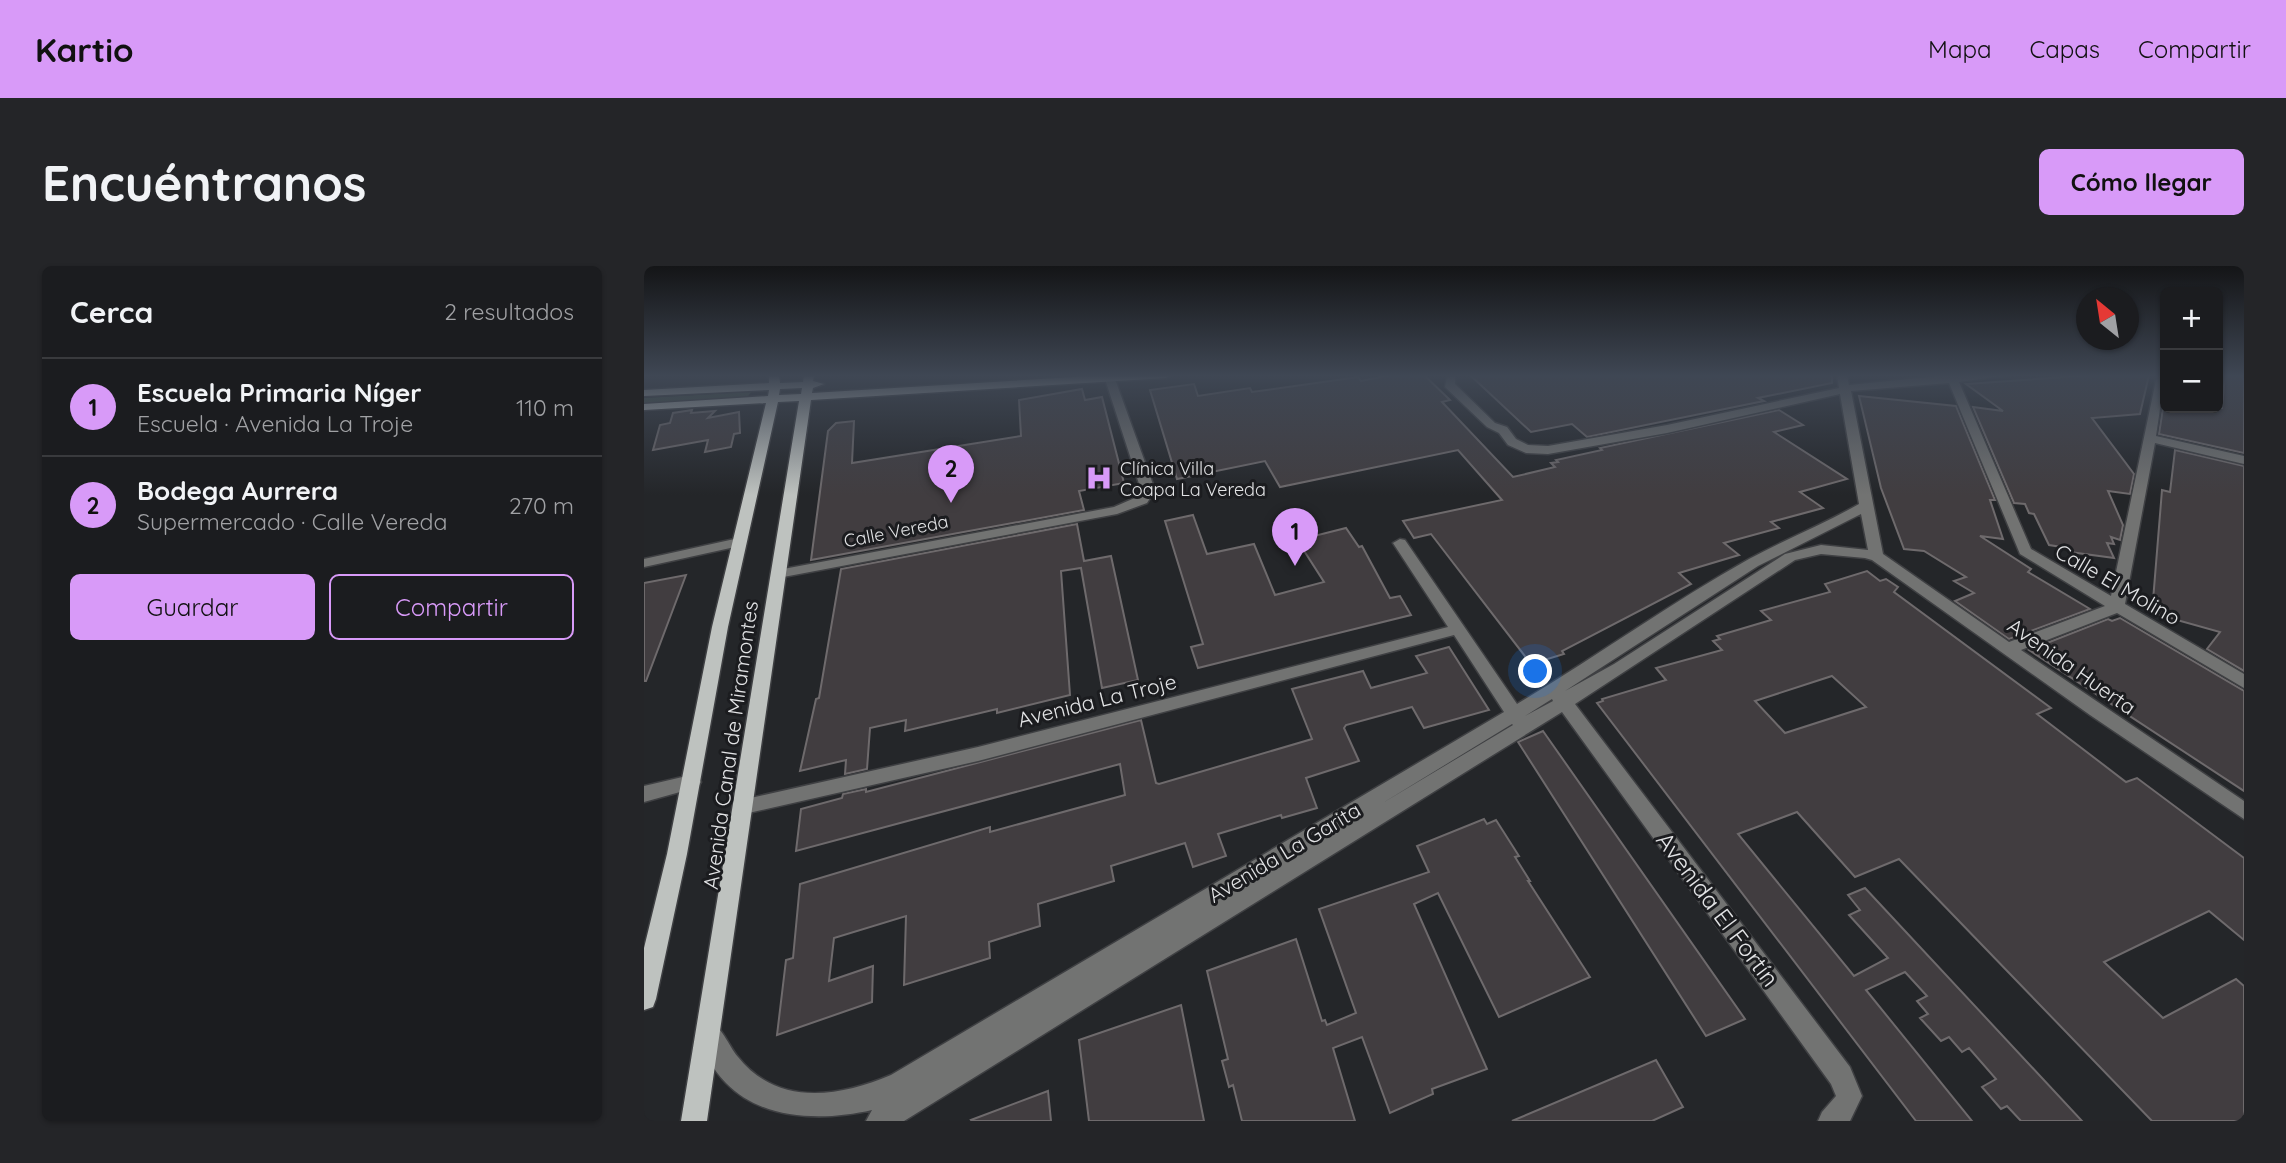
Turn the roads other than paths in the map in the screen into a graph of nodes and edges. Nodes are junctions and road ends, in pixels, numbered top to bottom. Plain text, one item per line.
1 (767, 415) edge
2 (803, 415) edge
3 (1122, 415) edge
4 (1479, 415) edge
5 (1731, 415) edge
6 (1851, 415) edge
7 (1968, 415) edge
8 (2153, 415) edge
9 (2148, 438) junction
10 (2244, 460) edge
11 (1865, 506) junction
12 (739, 542) junction
13 (1400, 543) dead end
14 (1876, 555) junction
15 (644, 563) edge
16 (778, 574) junction
17 (2117, 607) junction
18 (1459, 629) junction
19 (2007, 649) junction
20 (2244, 682) edge
21 (1559, 696) junction
22 (1519, 720) junction
23 (691, 782) junction
24 (644, 794) edge
25 (744, 806) junction
26 (2244, 811) edge
27 (644, 999) edge
28 (708, 1032) junction
29 (694, 1121) edge
30 (879, 1121) edge
31 (1831, 1121) edge

1 - 12 main road, Avenida Canal de Miramontes
2 - 16 main road, Avenida Canal de Miramontes
3 - 16 street, Calle Vereda
4 - 5 street
6 - 11 street
7 - 17 street, Calle El Molino
8 - 9 street
9 - 10 street
9 - 17 street
11 - 14 street
11 - 21 street, Avenida La Garita
12 - 15 street
12 - 23 main road, Avenida Canal de Miramontes
13 - 18 street
14 - 19 street, Avenida Huerta
14 - 21 street, Avenida La Garita
16 - 25 main road, Avenida Canal de Miramontes
17 - 19 street
17 - 20 street, Calle El Molino
18 - 22 street
18 - 25 street, Avenida La Troje
19 - 26 street, Avenida Huerta
21 - 22 street, Avenida La Garita
21 - 31 street, Avenida El Fortín
22 - 28 street, Avenida La Garita
22 - 30 street, Avenida La Garita
23 - 24 street
23 - 27 main road, Avenida Canal de Miramontes
25 - 28 main road, Avenida Canal de Miramontes
28 - 29 main road, Avenida Canal de Miramontes

